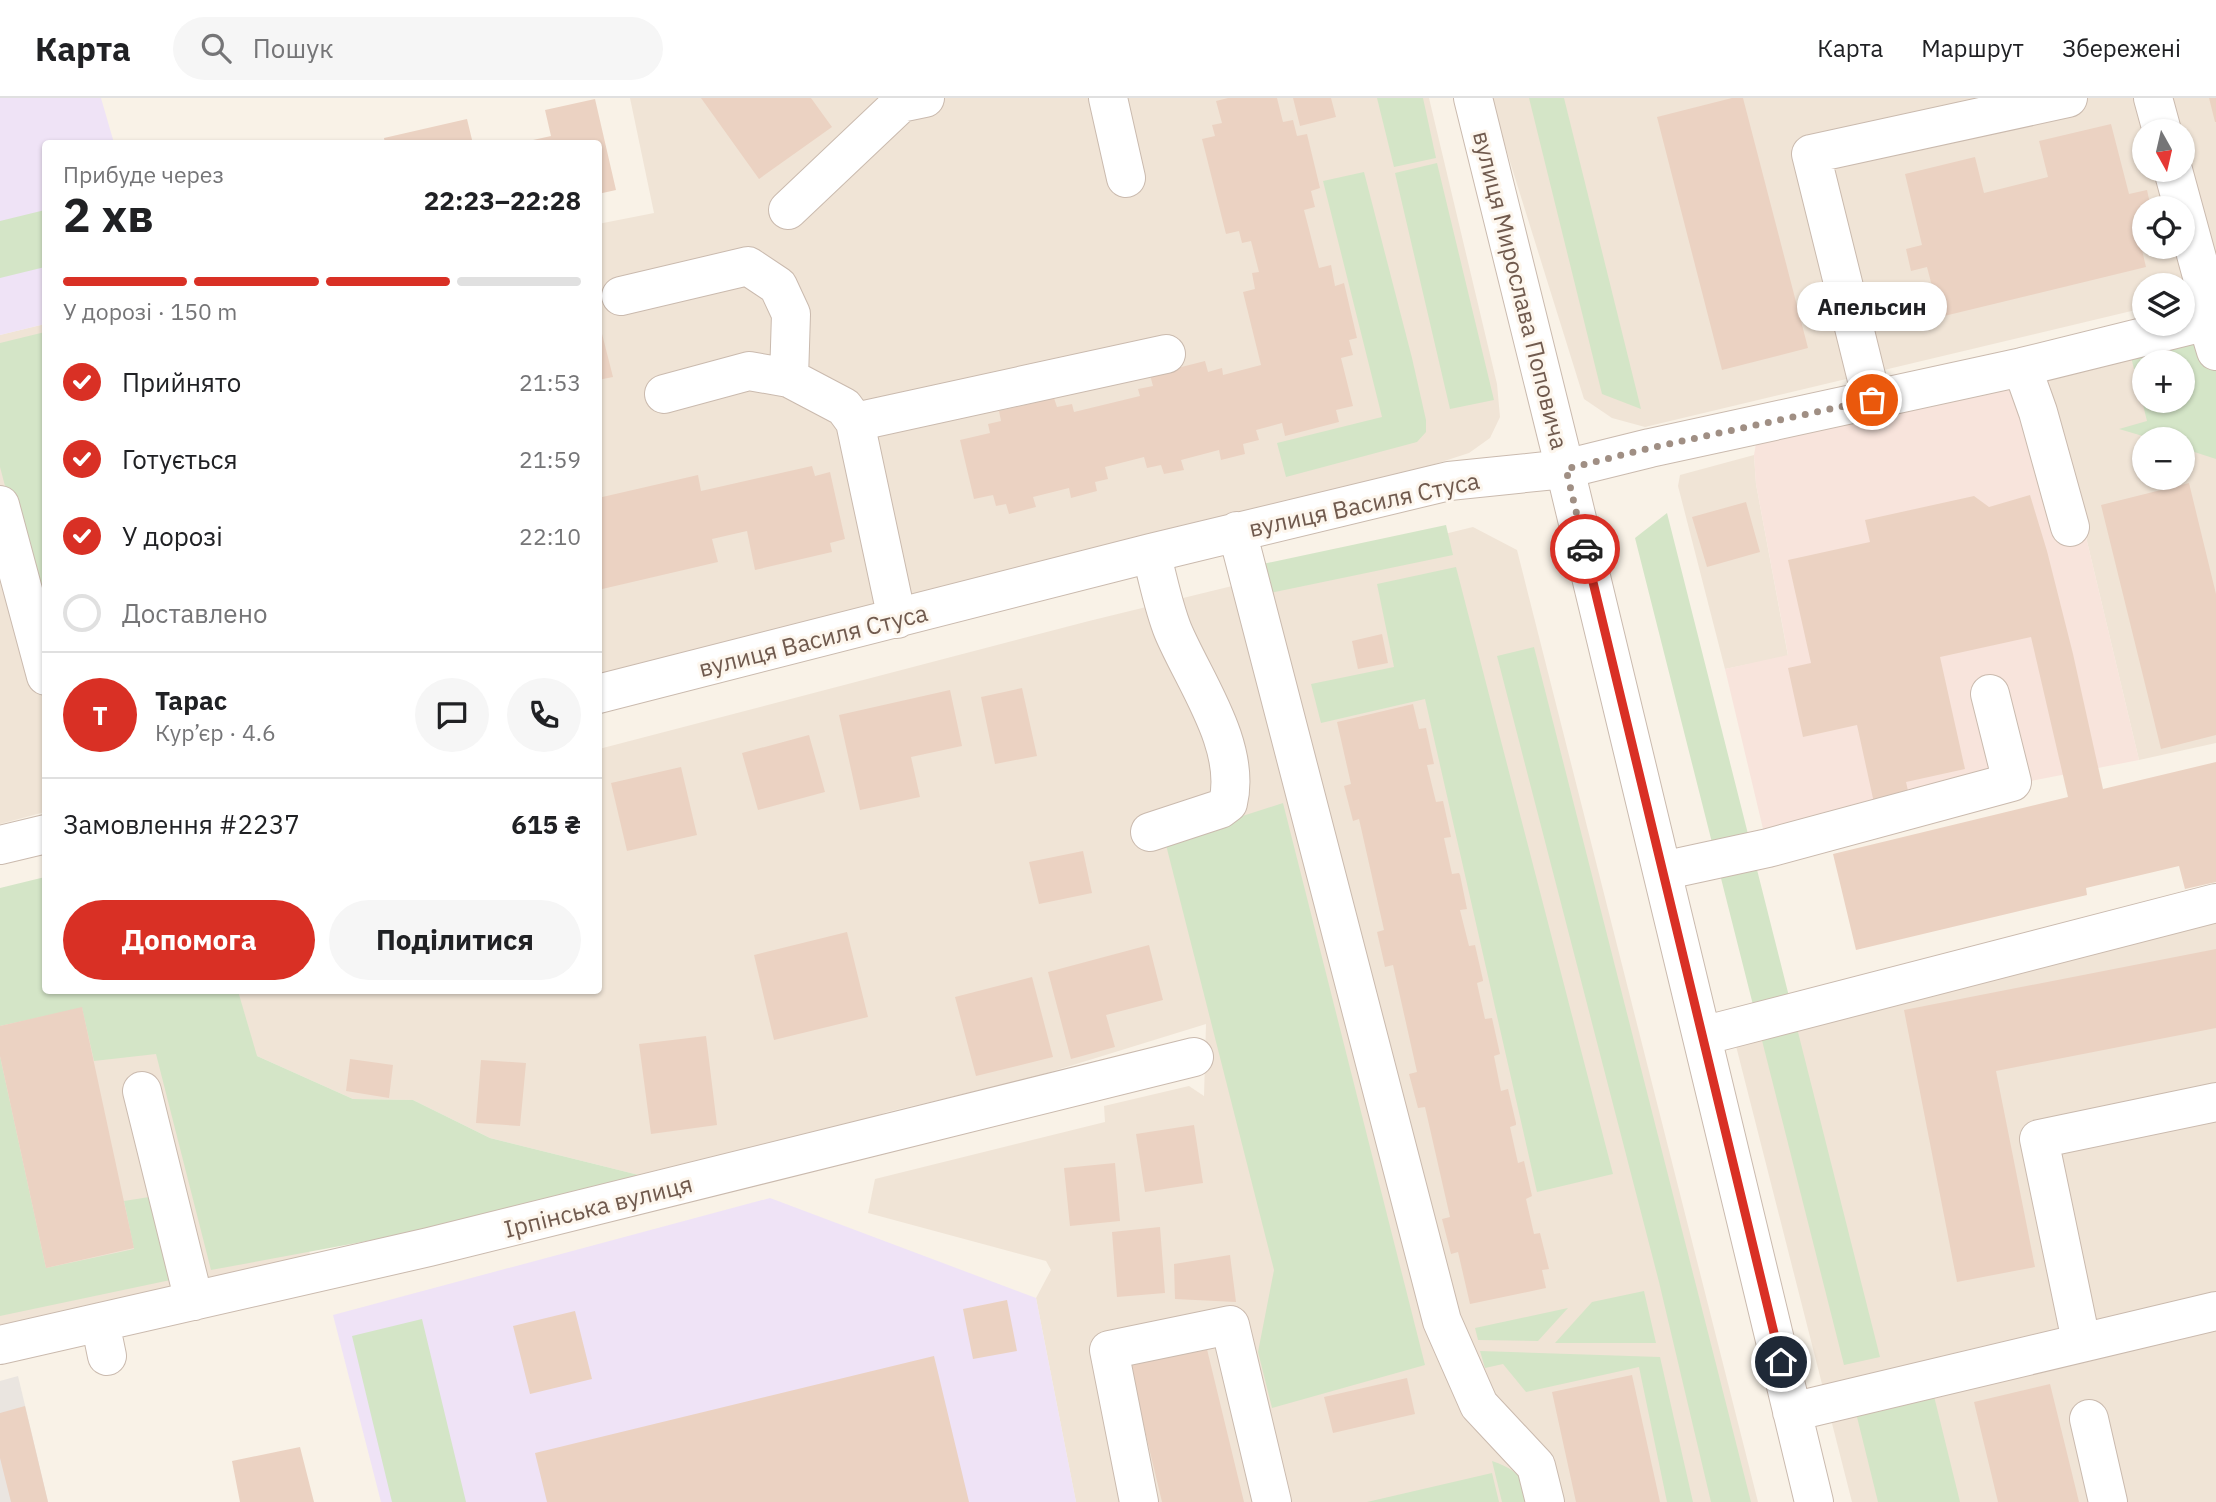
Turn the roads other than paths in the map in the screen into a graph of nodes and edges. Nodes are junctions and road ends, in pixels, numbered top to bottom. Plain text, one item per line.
1 (1108, 98) edge
2 (1473, 98) edge
3 (2068, 98) edge
4 (2153, 98) edge
5 (909, 100) edge
6 (2159, 119) edge
7 (1126, 178) dead end
8 (2176, 182) edge
9 (788, 210) dead end
10 (621, 296) dead end
11 (2213, 331) edge
12 (1166, 354) dead end
13 (2022, 367) junction
14 (789, 378) junction
15 (664, 394) dead end
16 (1872, 400) junction
17 (855, 422) junction
18 (1566, 469) junction
19 (0, 505) edge
20 (2070, 527) dead end
21 (1237, 531) junction
22 (1151, 552) junction
23 (897, 619) junction
24 (42, 661) edge
25 (602, 693) edge
26 (1990, 694) dead end
27 (1150, 832) dead end
28 (42, 835) edge
29 (0, 845) edge
30 (1662, 871) junction
31 (2216, 903) edge
32 (1702, 1037) junction
33 (1194, 1057) dead end
34 (142, 1091) dead end
35 (2216, 1102) edge
36 (194, 1301) junction
37 (2216, 1311) edge
38 (2081, 1341) junction
39 (0, 1345) edge
40 (1793, 1412) junction
41 (2089, 1419) dead end
42 (1139, 1502) edge
43 (1272, 1502) edge
44 (1545, 1502) edge
45 (1814, 1502) edge
46 (2108, 1502) edge

1 - 7 street
2 - 18 street, вулиця Мирослава Поповича
3 - 16 street
4 - 6 street
5 - 9 street
8 - 11 street
10 - 14 street
11 - 13 street, вулиця Василя Стуса
12 - 17 street
13 - 16 street, вулиця Василя Стуса
13 - 20 street
14 - 15 street
14 - 17 street
16 - 18 street, вулиця Василя Стуса
17 - 23 street
18 - 21 street, вулиця Василя Стуса
18 - 30 street, вулиця Мирослава Поповича
19 - 24 street
21 - 22 street, вулиця Василя Стуса
21 - 44 street
22 - 23 street, вулиця Василя Стуса
22 - 27 street
23 - 25 street, вулиця Василя Стуса
26 - 30 street
28 - 29 street
30 - 32 street, вулиця Мирослава Поповича
31 - 32 street
32 - 40 street, вулиця Мирослава Поповича
33 - 36 street, Ірпінська вулиця
34 - 36 street
35 - 38 street
36 - 39 street, Ірпінська вулиця
37 - 38 street
38 - 40 street
40 - 45 street, вулиця Мирослава Поповича
41 - 46 street
42 - 43 street

